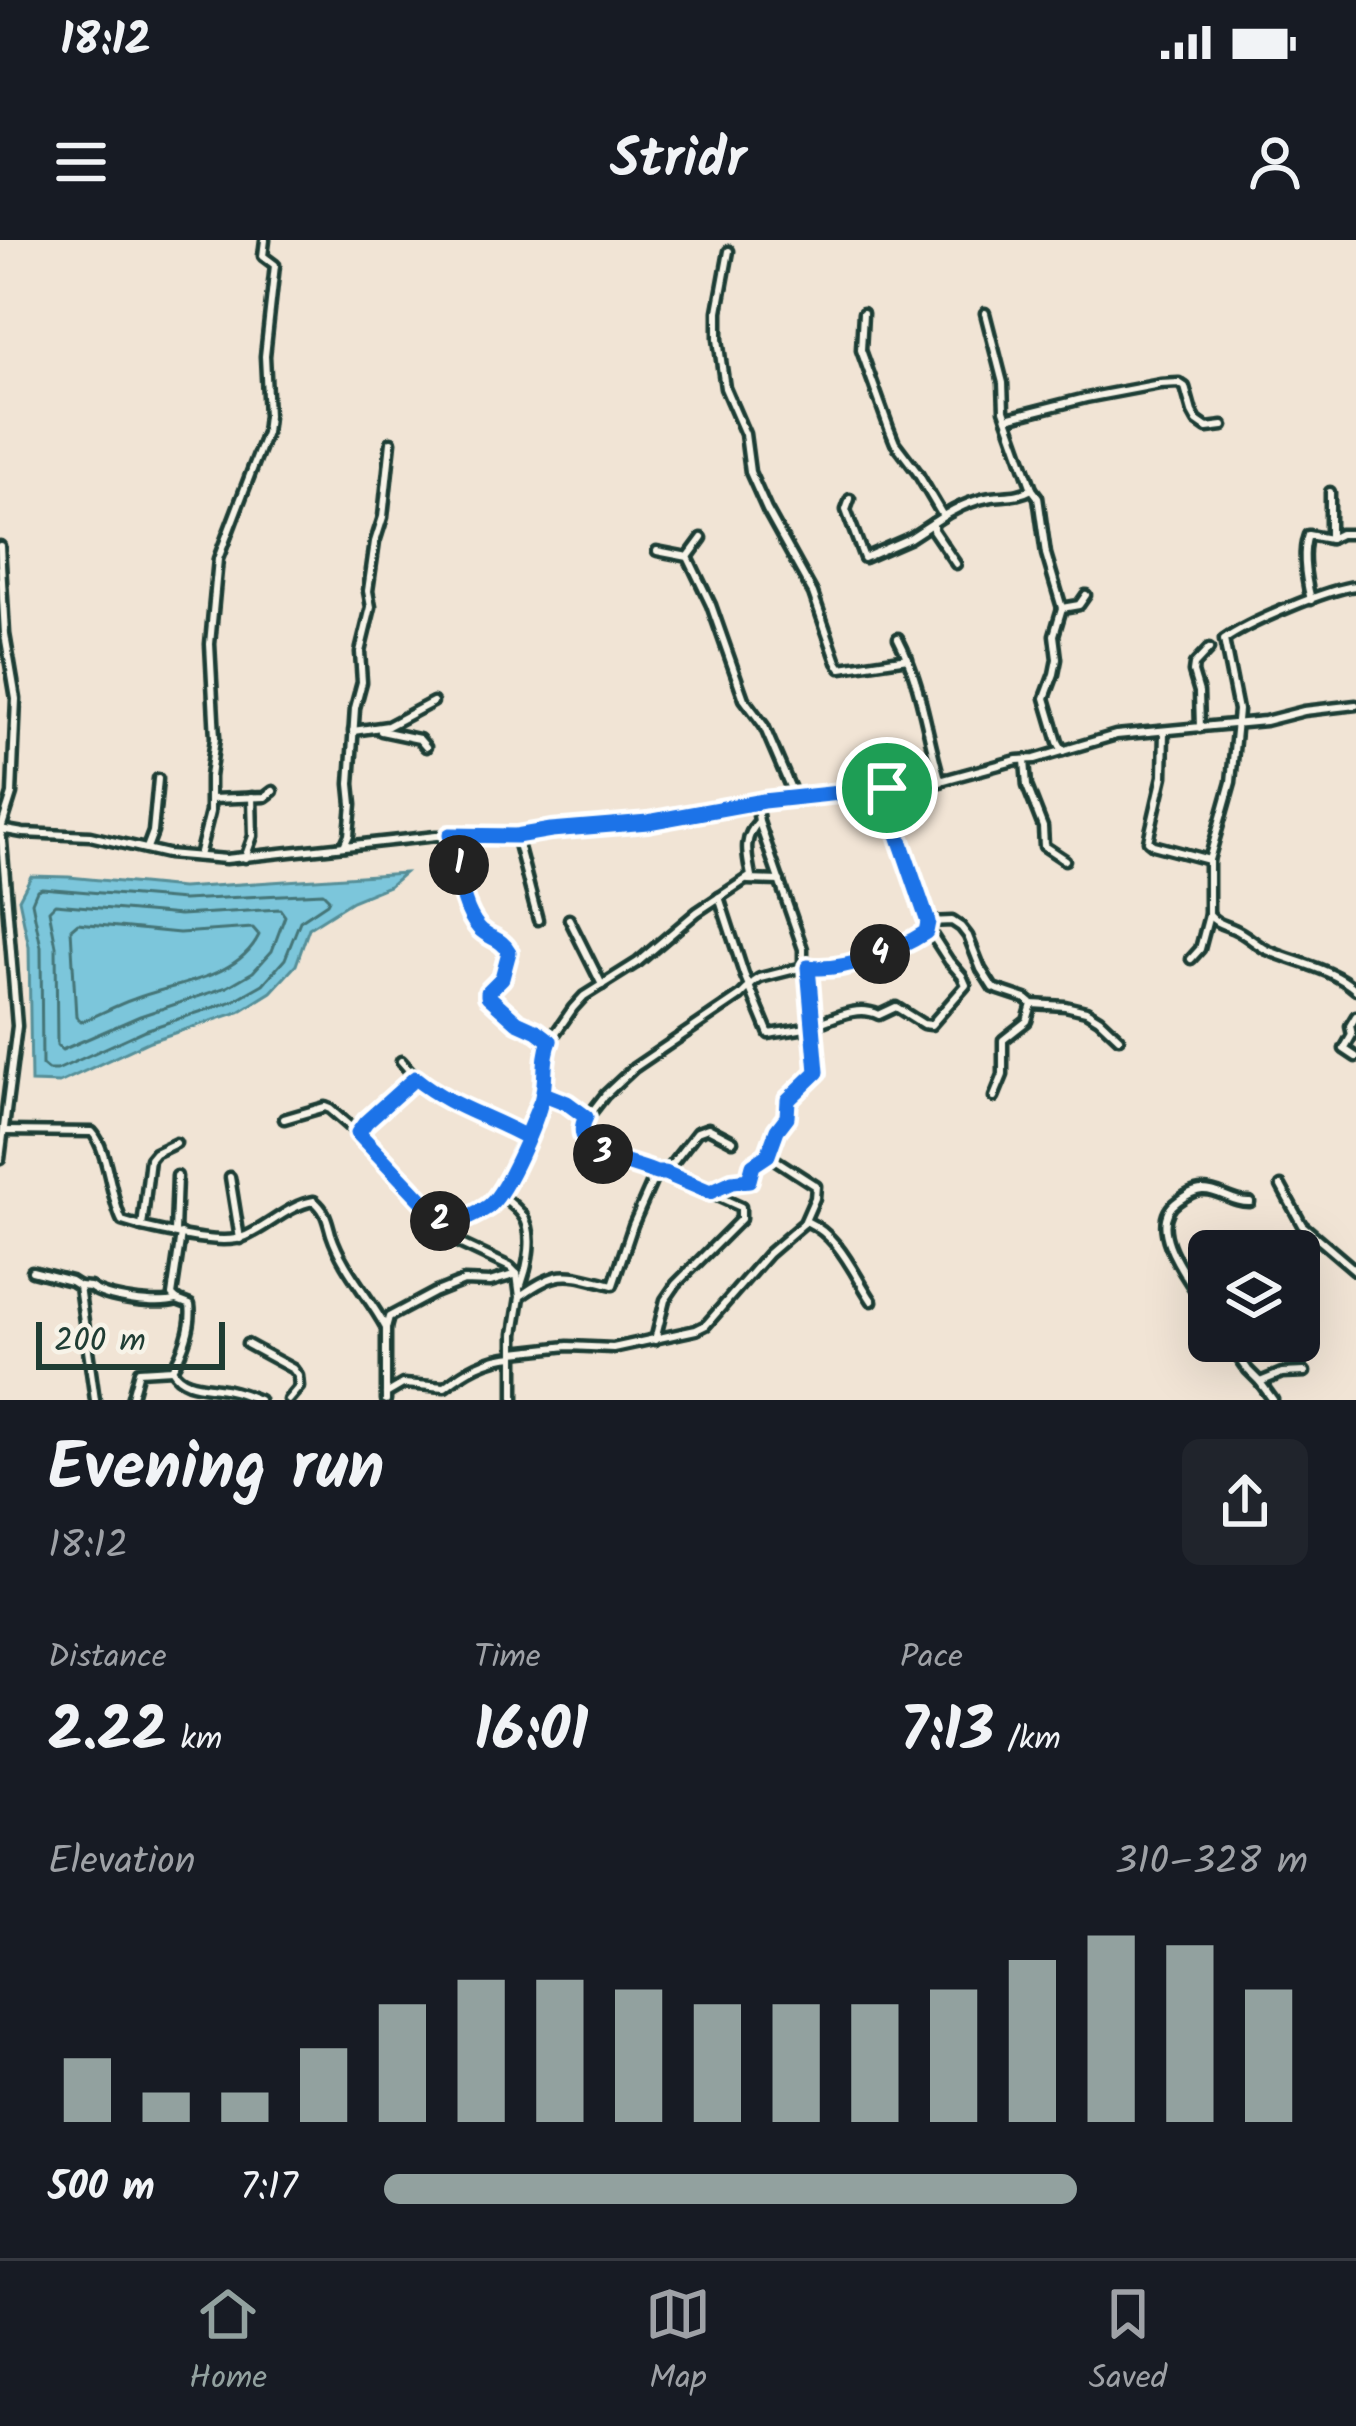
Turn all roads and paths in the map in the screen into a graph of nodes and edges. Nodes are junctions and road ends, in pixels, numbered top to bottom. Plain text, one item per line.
1 (265, 240) edge
2 (729, 251) dead end
3 (863, 313) dead end
4 (985, 313) dead end
5 (1007, 418) junction
6 (1223, 426) dead end
7 (391, 442) dead end
8 (1032, 489) junction
9 (1330, 492) dead end
10 (850, 500) dead end
11 (943, 516) junction
12 (933, 524) junction
13 (1356, 535) edge
14 (702, 538) dead end
15 (1330, 539) junction
16 (0, 546) edge
17 (657, 551) dead end
18 (688, 557) junction
19 (956, 564) dead end
20 (1356, 586) edge
21 (1086, 595) dead end
22 (1311, 601) junction
23 (1062, 608) junction
24 (898, 638) dead end
25 (1209, 650) dead end
26 (908, 658) junction
27 (433, 702) dead end
28 (1356, 706) edge
29 (400, 720) junction
30 (1236, 724) junction
31 (1200, 728) junction
32 (378, 730) junction
33 (1164, 730) junction
34 (353, 731) junction
35 (412, 737) junction
36 (426, 747) dead end
37 (1063, 751) junction
38 (1025, 760) junction
39 (158, 778) dead end
40 (941, 782) junction
41 (887, 788) junction
42 (273, 791) dead end
43 (252, 796) junction
44 (794, 796) junction
45 (211, 799) junction
46 (756, 802) junction
47 (759, 821) junction
48 (1, 829) edge
49 (450, 835) junction
50 (516, 836) junction
51 (344, 846) junction
52 (147, 848) junction
53 (199, 856) junction
54 (245, 858) junction
55 (1065, 860) dead end
56 (1209, 860) junction
57 (748, 880) junction
58 (780, 881) junction
59 (719, 897) junction
60 (1209, 915) junction
61 (569, 919) dead end
62 (538, 920) dead end
63 (928, 925) junction
64 (1192, 958) dead end
65 (806, 967) junction
66 (602, 985) junction
67 (750, 987) junction
68 (1356, 990) edge
69 (1032, 1004) junction
70 (1356, 1016) edge
71 (813, 1026) junction
72 (1119, 1038) dead end
73 (550, 1041) junction
74 (1356, 1057) edge
75 (401, 1061) dead end
76 (415, 1078) junction
77 (544, 1094) junction
78 (994, 1096) dead end
79 (586, 1117) junction
80 (284, 1119) dead end
81 (4, 1130) junction
82 (358, 1133) junction
83 (526, 1137) junction
84 (733, 1141) dead end
85 (176, 1143) dead end
86 (768, 1155) junction
87 (0, 1159) edge
88 (661, 1173) junction
89 (178, 1176) dead end
90 (230, 1178) dead end
91 (1281, 1186) dead end
92 (710, 1192) junction
93 (500, 1195) junction
94 (1250, 1202) dead end
95 (804, 1222) junction
96 (142, 1227) junction
97 (447, 1227) junction
98 (178, 1233) junction
99 (240, 1240) junction
100 (32, 1270) dead end
101 (1356, 1271) edge
102 (517, 1274) junction
103 (1188, 1280) edge
104 (79, 1286) junction
105 (520, 1292) junction
106 (177, 1300) junction
107 (872, 1301) dead end
108 (386, 1328) junction
109 (655, 1340) junction
110 (247, 1344) dead end
111 (514, 1354) junction
112 (1244, 1362) edge
113 (172, 1370) junction
114 (1305, 1372) dead end
115 (1260, 1382) junction
116 (386, 1397) edge
117 (94, 1400) edge
118 (131, 1400) edge
119 (259, 1400) edge
120 (288, 1400) edge
121 (514, 1400) edge
122 (1273, 1400) edge

1 - 45 street
2 - 26 street
3 - 11 street
4 - 5 street
5 - 6 street
5 - 8 street
7 - 34 street
8 - 11 street
8 - 23 street
9 - 15 street
10 - 12 street
11 - 12 street
12 - 19 street
13 - 15 street
14 - 18 street
15 - 22 street
16 - 48 street
17 - 18 street
18 - 44 street
20 - 22 street
21 - 23 street
22 - 30 street
23 - 37 street
24 - 26 street
25 - 31 street
26 - 40 street
27 - 29 street
28 - 30 street
29 - 32 street
29 - 35 street
30 - 31 street
30 - 56 street
31 - 33 street
32 - 34 street
32 - 35 street
33 - 37 street
33 - 56 street
34 - 51 street
35 - 36 street
37 - 38 street
38 - 40 street
38 - 55 street
39 - 52 street
40 - 41 street
41 - 44 street
41 - 63 street
42 - 43 street
43 - 45 street
43 - 54 street
44 - 46 street
45 - 53 street
46 - 47 street
46 - 50 street
47 - 57 street
47 - 58 street
48 - 52 street
48 - 81 street
49 - 50 street
49 - 51 street
49 - 73 street
50 - 62 street
51 - 54 street
52 - 53 street
53 - 54 street
56 - 60 street
57 - 58 street
57 - 59 street
58 - 65 street
59 - 66 street
59 - 67 street
60 - 64 street
60 - 68 street
61 - 66 street
63 - 65 street
63 - 69 street
63 - 71 street
65 - 67 street
65 - 71 street
66 - 73 street
67 - 71 street
67 - 79 street
69 - 72 street
69 - 78 street
70 - 74 street
71 - 86 street
73 - 77 street
75 - 76 street
76 - 82 street
76 - 83 street
77 - 79 street
77 - 83 street
79 - 88 street
80 - 82 street
81 - 87 street
81 - 96 street
82 - 97 street
83 - 93 street
84 - 88 street
85 - 96 street
86 - 92 street
86 - 95 street
88 - 92 street
88 - 105 street
89 - 98 street
90 - 99 street
91 - 101 street
92 - 109 street
93 - 97 street
93 - 105 street
94 - 103 street
95 - 107 street
95 - 109 street
96 - 98 street
97 - 102 street
98 - 99 street
98 - 106 street
99 - 108 street
100 - 104 street
102 - 105 street
102 - 108 street
104 - 106 street
104 - 117 street
105 - 111 street
106 - 113 street
108 - 116 street
109 - 111 street
110 - 120 street
111 - 116 street
111 - 121 street
112 - 115 street
113 - 118 street
113 - 119 street
114 - 115 street
115 - 122 street

